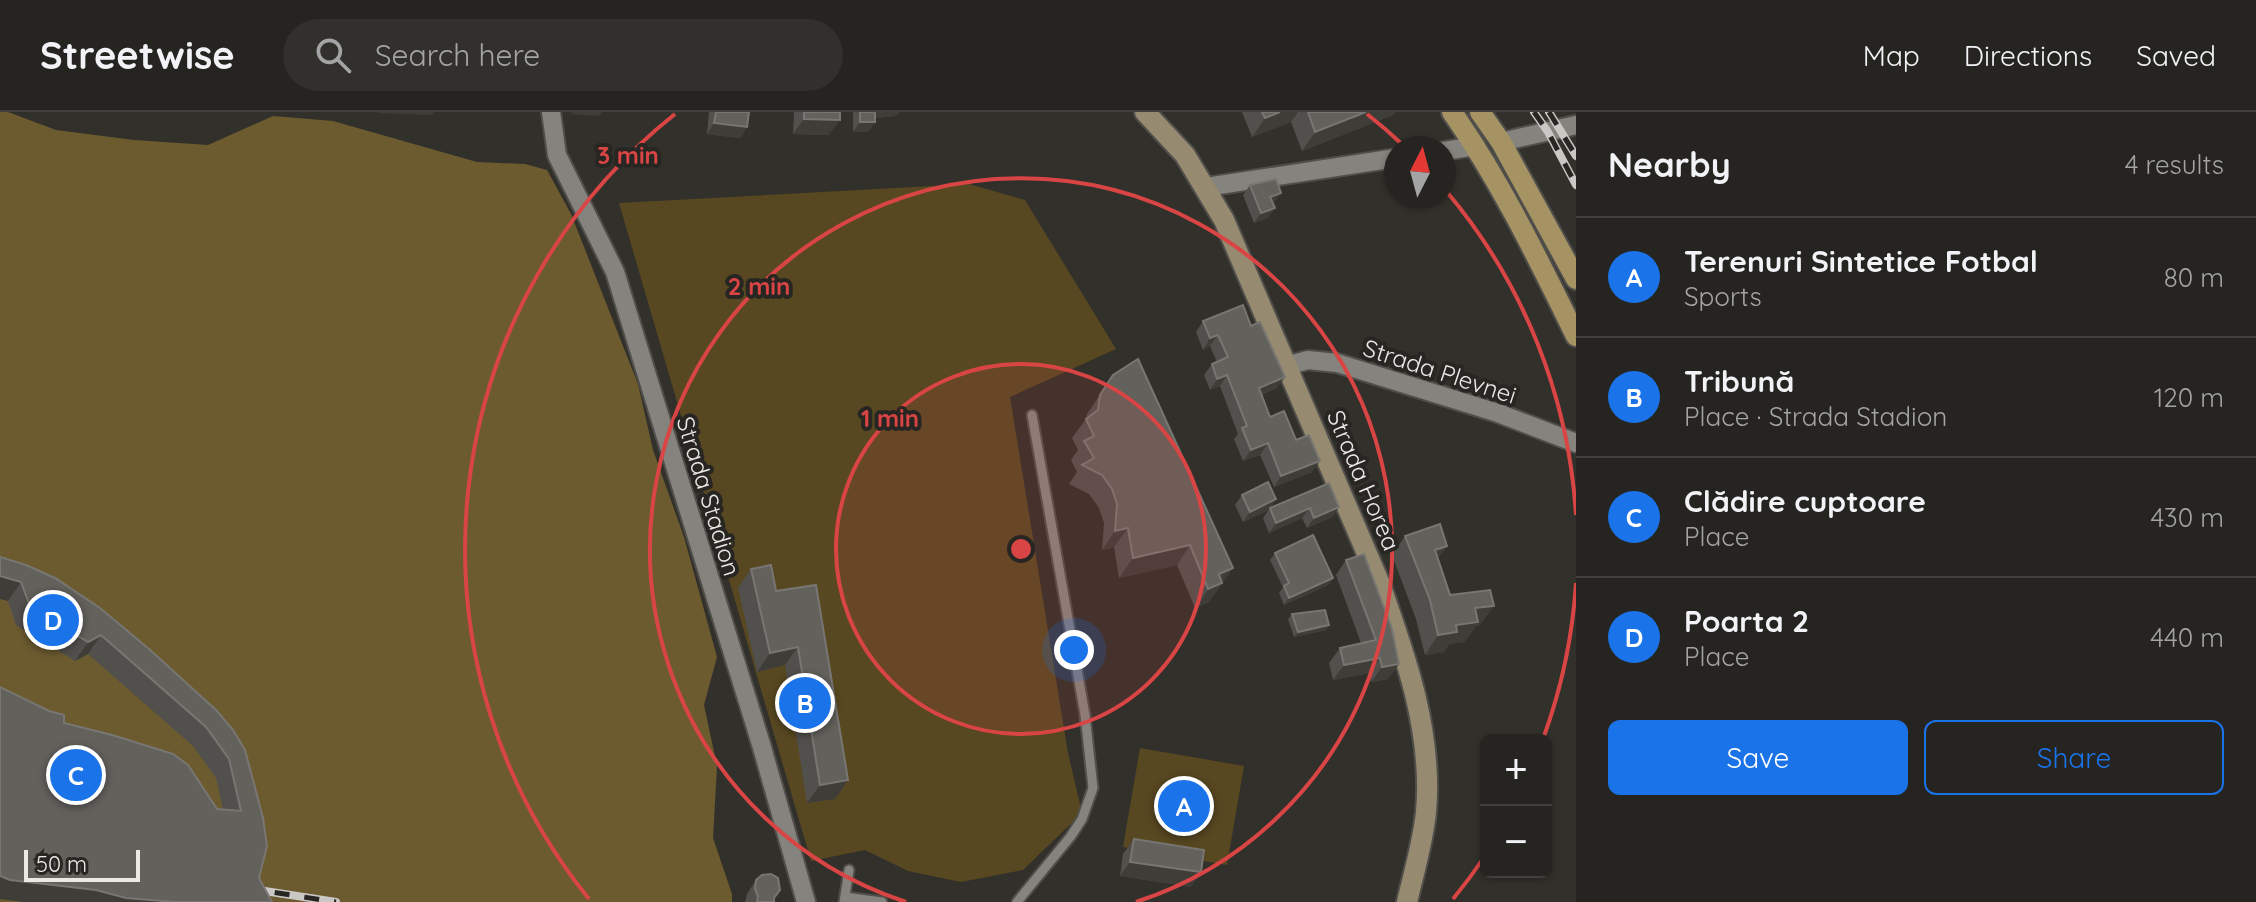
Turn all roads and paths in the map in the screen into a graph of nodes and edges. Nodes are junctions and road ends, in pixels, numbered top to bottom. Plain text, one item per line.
1 (551, 112) edge
2 (1145, 112) edge
3 (1452, 112) edge
4 (1480, 112) edge
5 (1576, 125) edge
6 (1501, 142) junction
7 (1476, 146) junction
8 (1456, 149) edge
9 (1384, 160) edge
10 (1206, 187) junction
11 (1576, 279) edge
12 (1576, 336) edge
13 (1286, 366) junction
14 (1032, 415) dead end
15 (1576, 443) edge
16 (849, 870) dead end
17 (845, 899) edge
18 (1015, 899) edge
19 (806, 902) edge
20 (882, 902) edge
21 (1407, 902) edge

1 - 19 street, Strada Stadion
2 - 10 main road, Strada Horea
3 - 7 main road
4 - 6 main road
5 - 6 street
6 - 11 main road
7 - 8 street
7 - 12 main road
9 - 10 street
10 - 13 main road, Strada Horea
13 - 15 street, Strada Plevnei
13 - 21 main road, Strada Horea
14 - 18 lane
16 - 17 lane
17 - 20 lane

